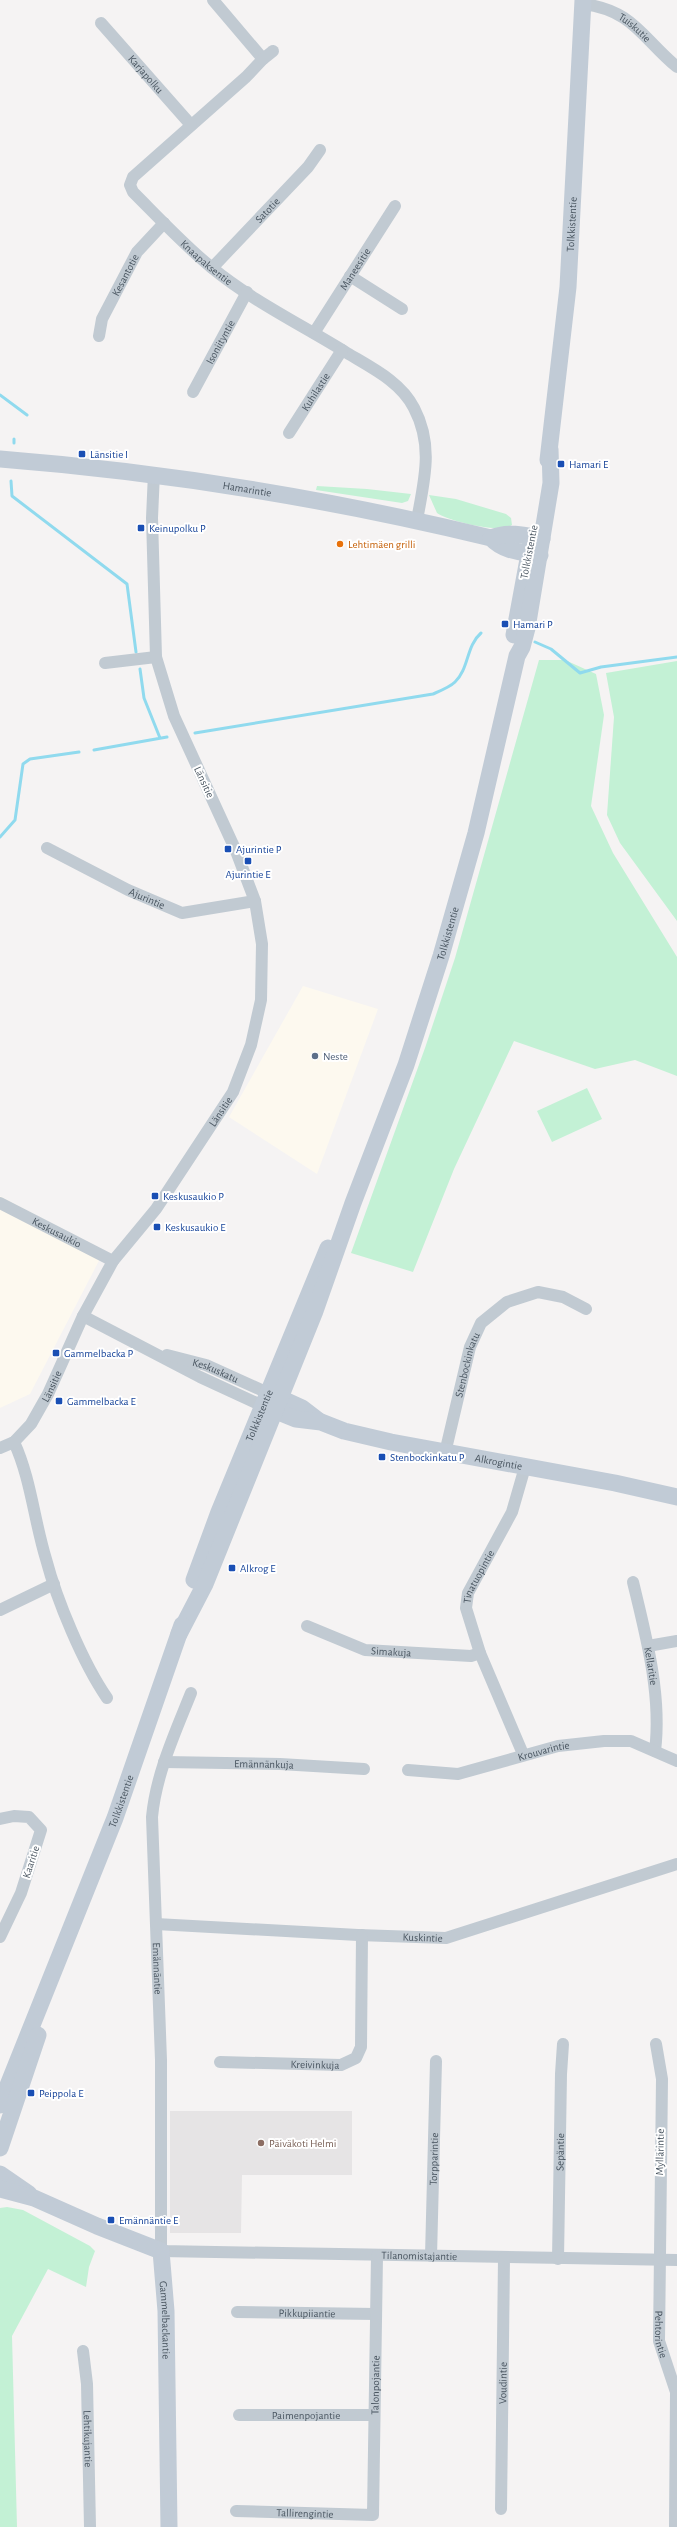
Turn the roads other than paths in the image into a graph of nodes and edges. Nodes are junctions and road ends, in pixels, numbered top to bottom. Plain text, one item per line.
1 (213, 0) edge
2 (583, 2) edge
3 (101, 23) dead end
4 (273, 51) dead end
5 (263, 59) junction
6 (677, 67) edge
7 (191, 125) junction
8 (320, 150) dead end
9 (395, 206) dead end
10 (164, 223) junction
11 (212, 268) junction
12 (350, 276) junction
13 (247, 292) junction
14 (402, 309) dead end
15 (314, 333) junction
16 (99, 336) dead end
17 (342, 350) junction
18 (194, 392) dead end
19 (289, 433) dead end
20 (0, 459) edge
21 (154, 473) junction
22 (417, 520) junction
23 (536, 546) junction
24 (156, 657) junction
25 (104, 663) dead end
26 (47, 848) dead end
27 (255, 901) junction
28 (0, 1203) edge
29 (113, 1262) junction
30 (586, 1309) dead end
31 (83, 1316) junction
32 (272, 1402) junction
33 (14, 1442) junction
34 (0, 1448) edge
35 (445, 1453) junction
36 (525, 1467) junction
37 (677, 1498) edge
38 (633, 1582) dead end
39 (54, 1584) junction
40 (0, 1610) edge
41 (307, 1626) dead end
42 (677, 1641) edge
43 (648, 1646) junction
44 (480, 1653) junction
45 (191, 1693) dead end
46 (107, 1698) dead end
47 (655, 1751) junction
48 (523, 1754) junction
49 (677, 1761) edge
50 (164, 1762) junction
51 (364, 1769) dead end
52 (408, 1770) dead end
53 (0, 1819) edge
54 (677, 1864) edge
55 (156, 1924) junction
56 (362, 1935) junction
57 (0, 1937) edge
58 (58, 1966) junction
59 (563, 2044) dead end
60 (656, 2044) dead end
61 (436, 2061) dead end
62 (220, 2062) dead end
63 (0, 2105) edge
64 (0, 2148) edge
65 (0, 2174) edge
66 (0, 2189) edge
67 (34, 2198) junction
68 (161, 2251) junction
69 (377, 2256) junction
70 (431, 2256) junction
71 (504, 2258) junction
72 (558, 2259) junction
73 (658, 2260) junction
74 (677, 2260) edge
75 (237, 2312) dead end
76 (376, 2314) junction
77 (83, 2351) dead end
78 (239, 2415) dead end
79 (374, 2415) junction
80 (501, 2509) dead end
81 (236, 2511) dead end
82 (374, 2515) joint
83 (675, 2526) dead end
84 (90, 2527) edge
85 (169, 2527) edge

1 - 5 street
2 - 6 street, Tuiskutie
2 - 23 street, Tolkkistentie
3 - 7 street, Karjapolku
4 - 5 street, Knaapaksentie
5 - 7 street, Knaapaksentie
7 - 10 street, Knaapaksentie
8 - 11 street, Satotie
9 - 12 street, Maneesitie
10 - 11 street, Knaapaksentie
10 - 16 street, Kesantotie
11 - 13 street, Knaapaksentie
12 - 14 street
12 - 15 street, Maneesitie
13 - 15 street, Knaapaksentie
13 - 18 street, Isoniityntie
15 - 17 street, Knaapaksentie
17 - 19 street, Kuhilastie
17 - 22 street, Knaapaksentie
20 - 21 street, Hamarintie
21 - 22 street, Hamarintie
21 - 24 street, Länsitie
22 - 23 street, Hamarintie
23 - 32 street, Tolkkistentie
24 - 25 street
24 - 27 street, Länsitie
26 - 27 street, Ajurintie
27 - 29 street, Länsitie
28 - 29 street, Keskusaukio
29 - 31 street, Länsitie
30 - 35 street, Stenbockinkatu
31 - 32 street, Keskuskatu
31 - 33 street, Länsitie
32 - 35 street, Alkrogintie
32 - 58 street, Tolkkistentie
33 - 34 street
33 - 39 street
35 - 36 street, Alkrogintie
36 - 37 street, Alkrogintie
36 - 44 street, Tinatuopintie
38 - 43 street, Kellaritie
39 - 40 street
39 - 46 street
41 - 44 street, Simakuja
42 - 43 street
43 - 47 street, Kellaritie
44 - 48 street, Tinatuopintie
45 - 50 street, Emännäntie
47 - 48 street, Krouvarintie
47 - 49 street, Krouvarintie
48 - 52 street, Krouvarintie
50 - 51 street, Emännänkuja
50 - 55 street, Emännäntie
53 - 57 street, Kaaritie
54 - 56 street, Kuskintie
55 - 56 street, Kuskintie
55 - 68 street, Emännäntie
56 - 62 street, Kreivinkuja
58 - 63 street, Tolkkistentie
58 - 64 street, Tolkkistentie
59 - 72 street, Sepäntie
60 - 73 street, Myllärintie
61 - 70 street, Torpparintie
65 - 67 street
66 - 67 street
67 - 68 street
68 - 69 street, Tilanomistajantie
68 - 85 street, Gammelbackantie
69 - 70 street, Tilanomistajantie
69 - 76 street, Talonpojantie
70 - 71 street, Tilanomistajantie
71 - 72 street, Tilanomistajantie
71 - 80 street, Voudintie
72 - 73 street, Tilanomistajantie
73 - 74 street, Tilanomistajantie
73 - 83 street, Pehtorintie
75 - 76 street, Pikkupiiantie
76 - 79 street, Talonpojantie
77 - 84 street, Lehtikujantie
78 - 79 street, Paimenpojantie
79 - 82 street, Talonpojantie
81 - 82 street, Tallirengintie

